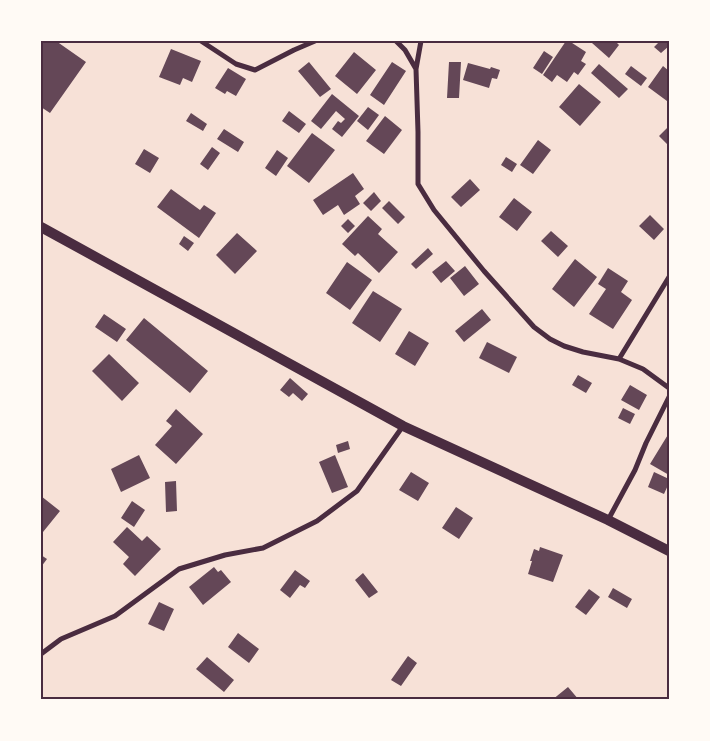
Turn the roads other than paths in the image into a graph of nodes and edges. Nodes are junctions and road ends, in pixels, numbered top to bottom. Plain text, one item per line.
1 (201, 41) edge
2 (315, 41) edge
3 (396, 41) edge
4 (421, 41) edge
5 (416, 69) junction
6 (41, 228) edge
7 (669, 277) edge
8 (619, 359) junction
9 (669, 388) edge
10 (669, 397) edge
11 (403, 426) junction
12 (608, 520) junction
13 (669, 551) edge
14 (41, 654) edge

1 - 2 street
3 - 5 street
4 - 5 street
5 - 8 street
6 - 11 main road
7 - 8 street
8 - 9 street
10 - 12 street
11 - 12 main road
11 - 14 street
12 - 13 main road

